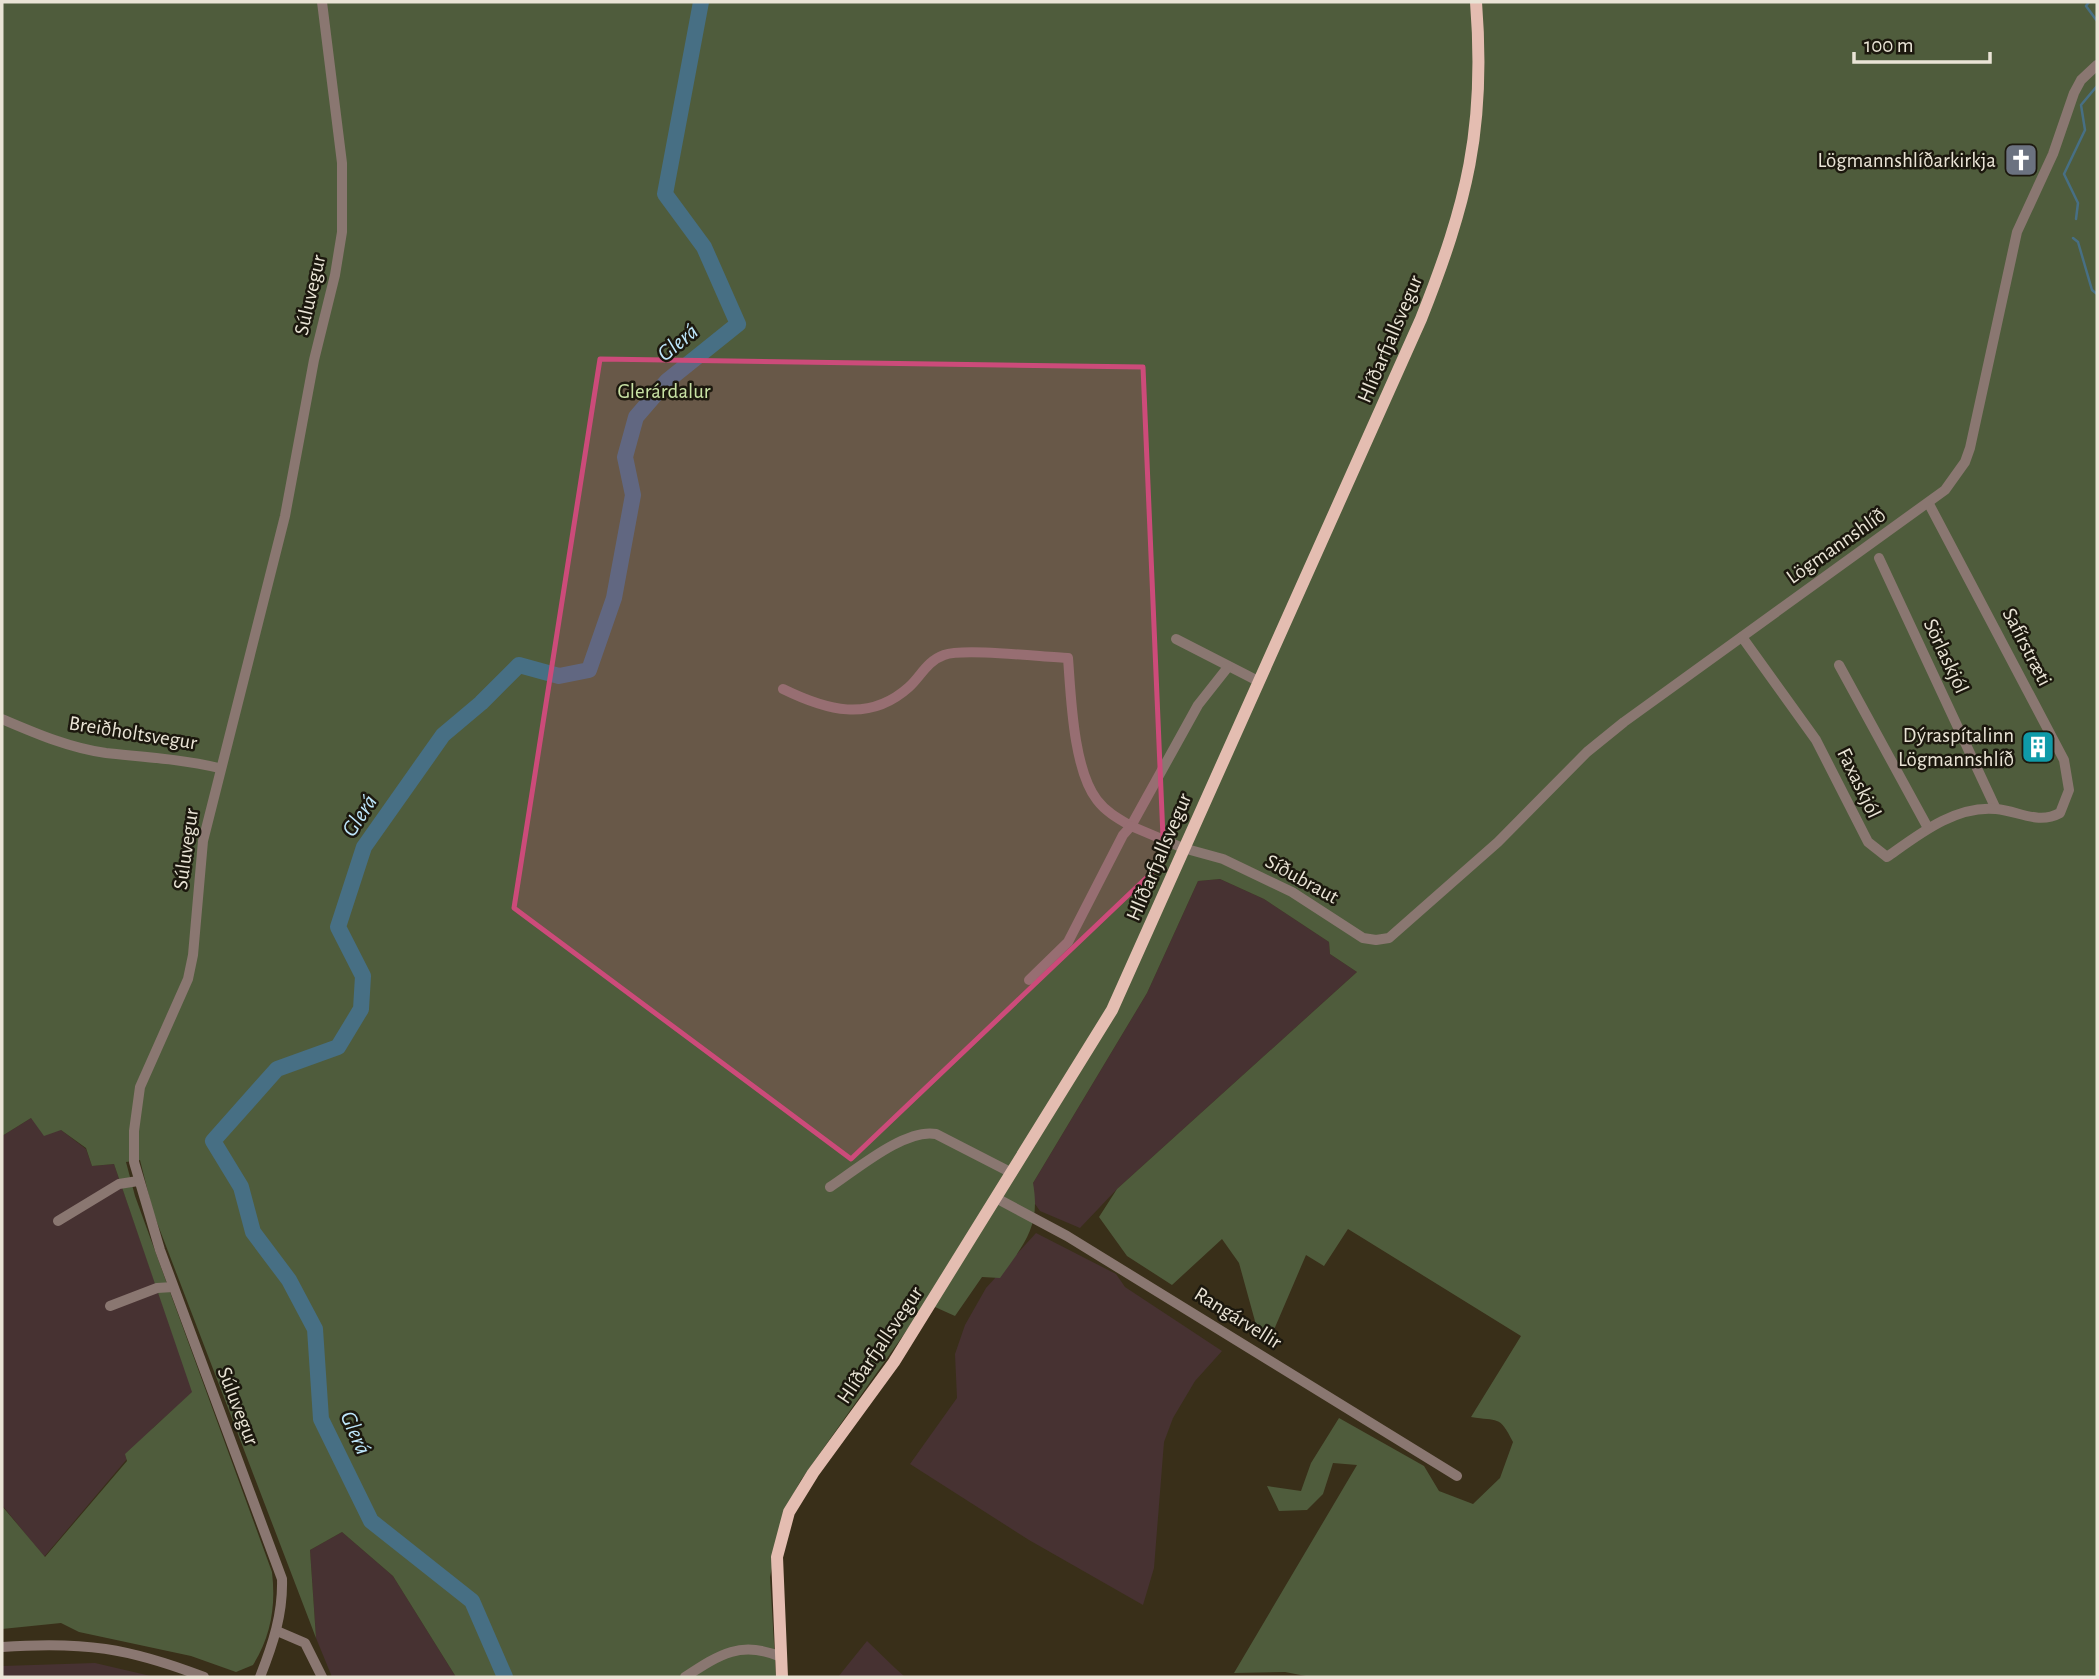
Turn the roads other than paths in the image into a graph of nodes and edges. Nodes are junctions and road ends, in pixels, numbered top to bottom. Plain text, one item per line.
1 (322, 2) edge
2 (1476, 2) edge
3 (2097, 65) edge
4 (1929, 504) junction
5 (1879, 558) dead end
6 (1742, 637) junction
7 (1176, 639) dead end
8 (1839, 665) dead end
9 (1228, 667) junction
10 (1258, 681) junction
11 (783, 690) dead end
12 (2, 719) edge
13 (219, 768) junction
14 (1996, 809) junction
15 (2060, 813) joint
16 (1131, 826) junction
17 (1928, 828) junction
18 (1182, 848) junction
19 (1400, 930) joint
20 (1029, 980) dead end
21 (1012, 1172) junction
22 (138, 1181) junction
23 (830, 1187) dead end
24 (996, 1198) junction
25 (58, 1221) dead end
26 (173, 1287) junction
27 (110, 1306) dead end
28 (1457, 1476) dead end
29 (277, 1631) junction
30 (2, 1647) edge
31 (781, 1657) junction
32 (204, 1677) edge
33 (260, 1677) edge
34 (321, 1677) edge
35 (685, 1677) edge
36 (782, 1677) edge

1 - 13 street, Súluvegur
2 - 10 main road, Hlíðarfjallsvegur
3 - 4 street, Lögmannshlíð
4 - 6 street, Lögmannshlíð
4 - 15 street, Safírstræti
5 - 14 street, Sörlaskjól
6 - 17 street, Faxaskjól
6 - 19 street, Lögmannshlíð
7 - 9 street
8 - 17 street
9 - 10 street
9 - 16 street
10 - 18 main road, Hlíðarfjallsvegur
11 - 16 street, Síðubraut
12 - 13 street, Breiðholtsvegur
13 - 22 street, Súluvegur
14 - 15 street, Faxaskjól
14 - 17 street, Faxaskjól
16 - 18 street, Síðubraut
16 - 20 street
18 - 19 street, Síðubraut
18 - 21 main road, Hlíðarfjallsvegur
21 - 23 street
21 - 24 main road, Hlíðarfjallsvegur
22 - 25 street
22 - 26 street, Súluvegur
24 - 28 street, Rangárvellir
24 - 31 main road, Hlíðarfjallsvegur
26 - 27 street
26 - 29 street, Súluvegur
29 - 33 street, Súluvegur
29 - 34 street
30 - 32 street
31 - 35 street
31 - 36 main road, Hlíðarfjallsvegur

